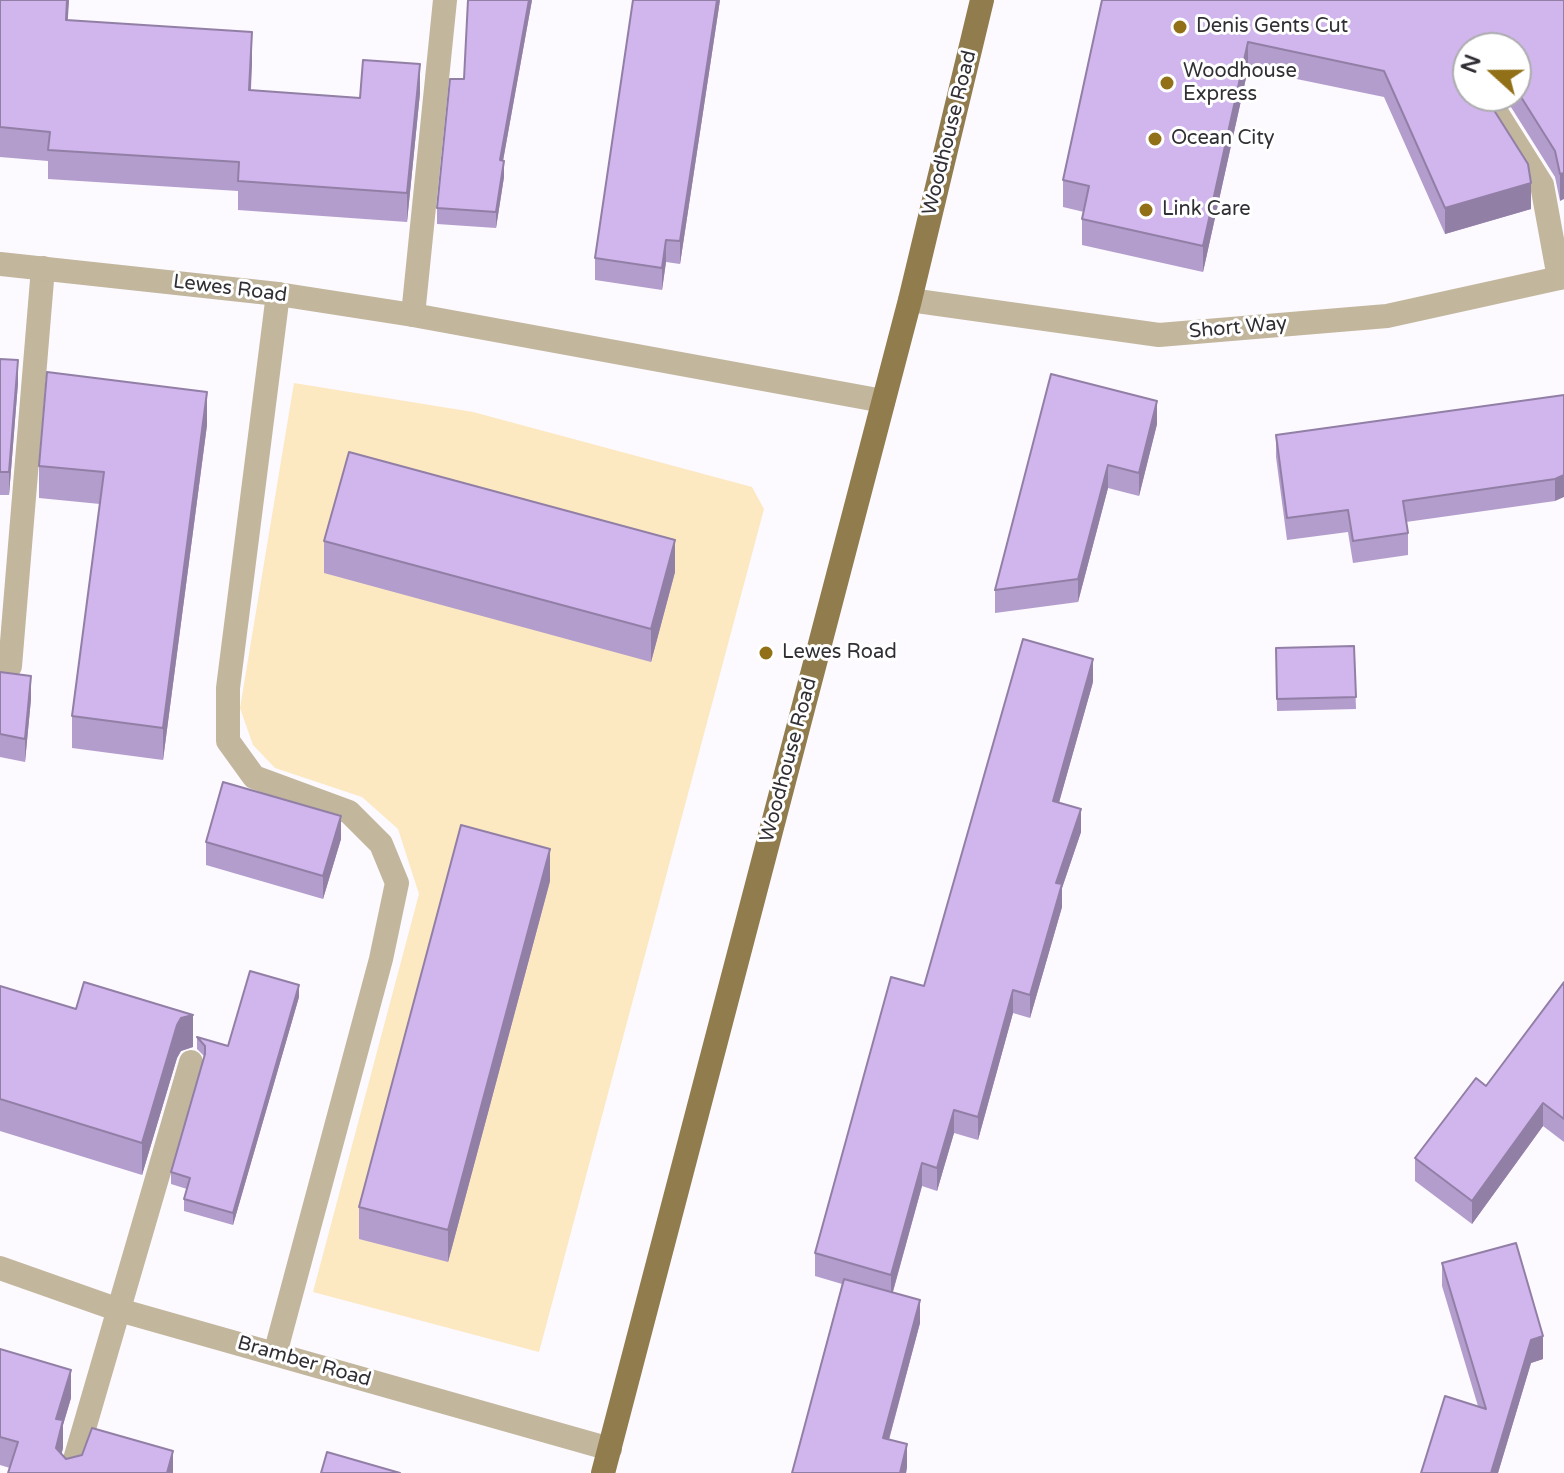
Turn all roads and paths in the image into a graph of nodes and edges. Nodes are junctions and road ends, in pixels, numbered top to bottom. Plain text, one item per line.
1 (445, 0) edge
2 (982, 0) edge
3 (1496, 112) edge
4 (0, 264) edge
5 (43, 268) junction
6 (1562, 277) edge
7 (278, 294) junction
8 (910, 300) junction
9 (413, 315) junction
10 (883, 401) junction
11 (0, 665) edge
12 (191, 1062) dead end
13 (0, 1268) edge
14 (119, 1310) junction
15 (275, 1354) junction
16 (610, 1449) junction
17 (71, 1473) edge
18 (603, 1473) edge

1 - 9 street
2 - 8 main road, Woodhouse Road
3 - 6 street
4 - 5 street, Lewes Road
5 - 7 street, Lewes Road
5 - 11 street
6 - 8 street, Short Way
7 - 9 street, Lewes Road
7 - 15 street
8 - 10 main road, Woodhouse Road
9 - 10 street, Lewes Road
10 - 16 main road, Woodhouse Road
12 - 14 street
13 - 14 street, Bramber Road
14 - 15 street, Bramber Road
14 - 17 street
15 - 16 street, Bramber Road
16 - 18 main road, Woodhouse Road

